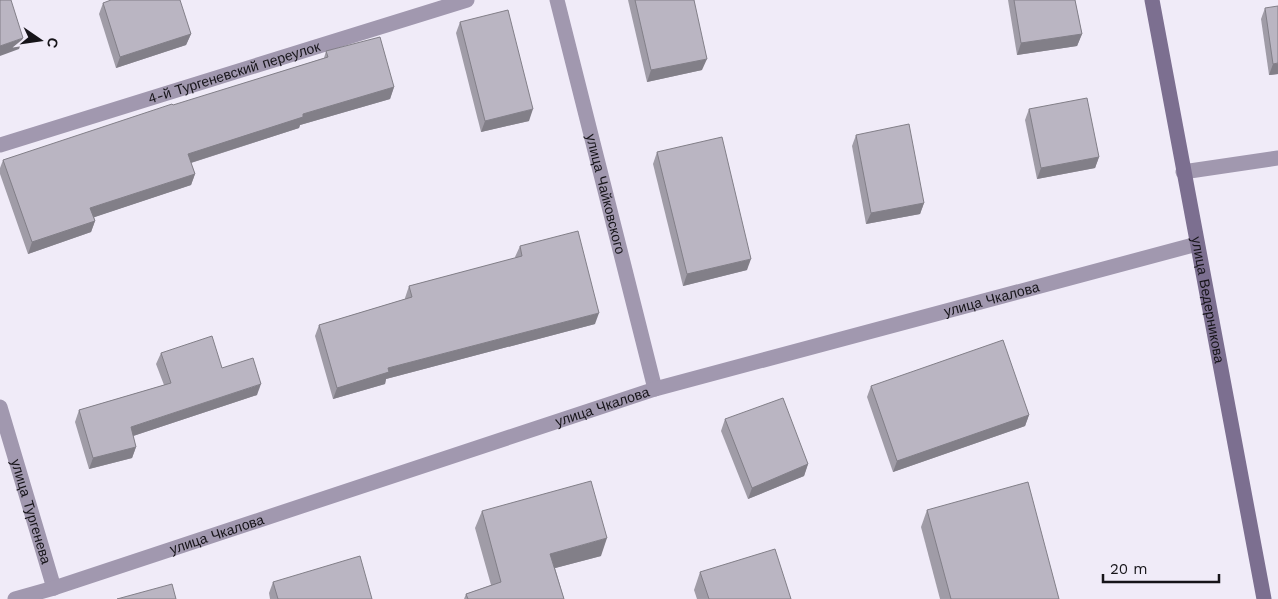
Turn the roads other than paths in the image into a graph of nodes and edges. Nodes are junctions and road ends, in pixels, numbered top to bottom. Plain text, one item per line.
1 (467, 0) edge
2 (557, 0) edge
3 (1152, 0) edge
4 (0, 145) edge
5 (1278, 158) edge
6 (1183, 172) junction
7 (1197, 244) junction
8 (655, 389) junction
9 (0, 407) edge
10 (54, 588) junction
11 (15, 599) edge
12 (1264, 599) edge

1 - 4 street, 4-й Тургеневский переулок
2 - 8 street, улица Чайковского
3 - 6 street, улица Ведерникова
5 - 6 street
6 - 7 street, улица Ведерникова
7 - 8 street, улица Чкалова
7 - 12 street, улица Ведерникова
8 - 10 street, улица Чкалова
9 - 10 street, улица Тургенева
10 - 11 street, улица Чкалова

